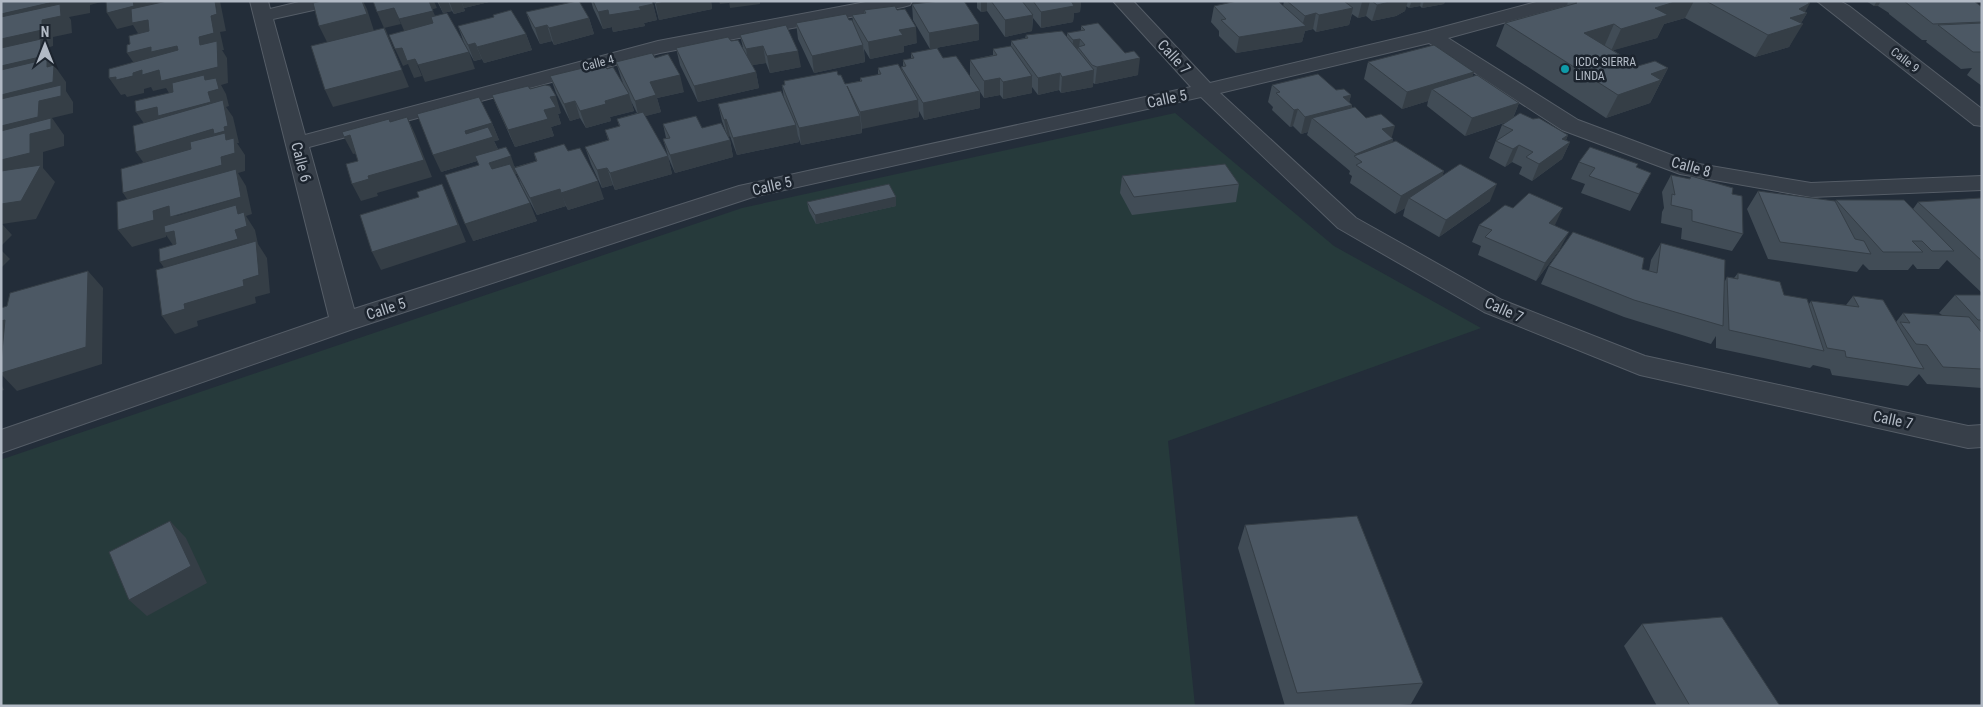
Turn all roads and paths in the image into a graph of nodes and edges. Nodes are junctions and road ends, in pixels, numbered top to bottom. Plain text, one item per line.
1 (329, 1) edge
2 (903, 1) edge
3 (1122, 1) edge
4 (1562, 1) edge
5 (1826, 1) edge
6 (261, 9) edge
7 (1432, 36) junction
8 (1205, 90) junction
9 (1982, 120) edge
10 (296, 144) junction
11 (1982, 183) edge
12 (344, 322) junction
13 (1982, 436) edge
14 (1, 442) edge

1 - 6 street
2 - 10 street, Calle 4
3 - 8 street, Calle 7
4 - 7 street, Calle 5
5 - 9 street, Calle 9
6 - 10 street, Calle 6
7 - 8 street, Calle 5
7 - 11 street, Calle 8
8 - 12 street, Calle 5
8 - 13 street, Calle 7
10 - 12 street, Calle 6
12 - 14 street, Calle 5

